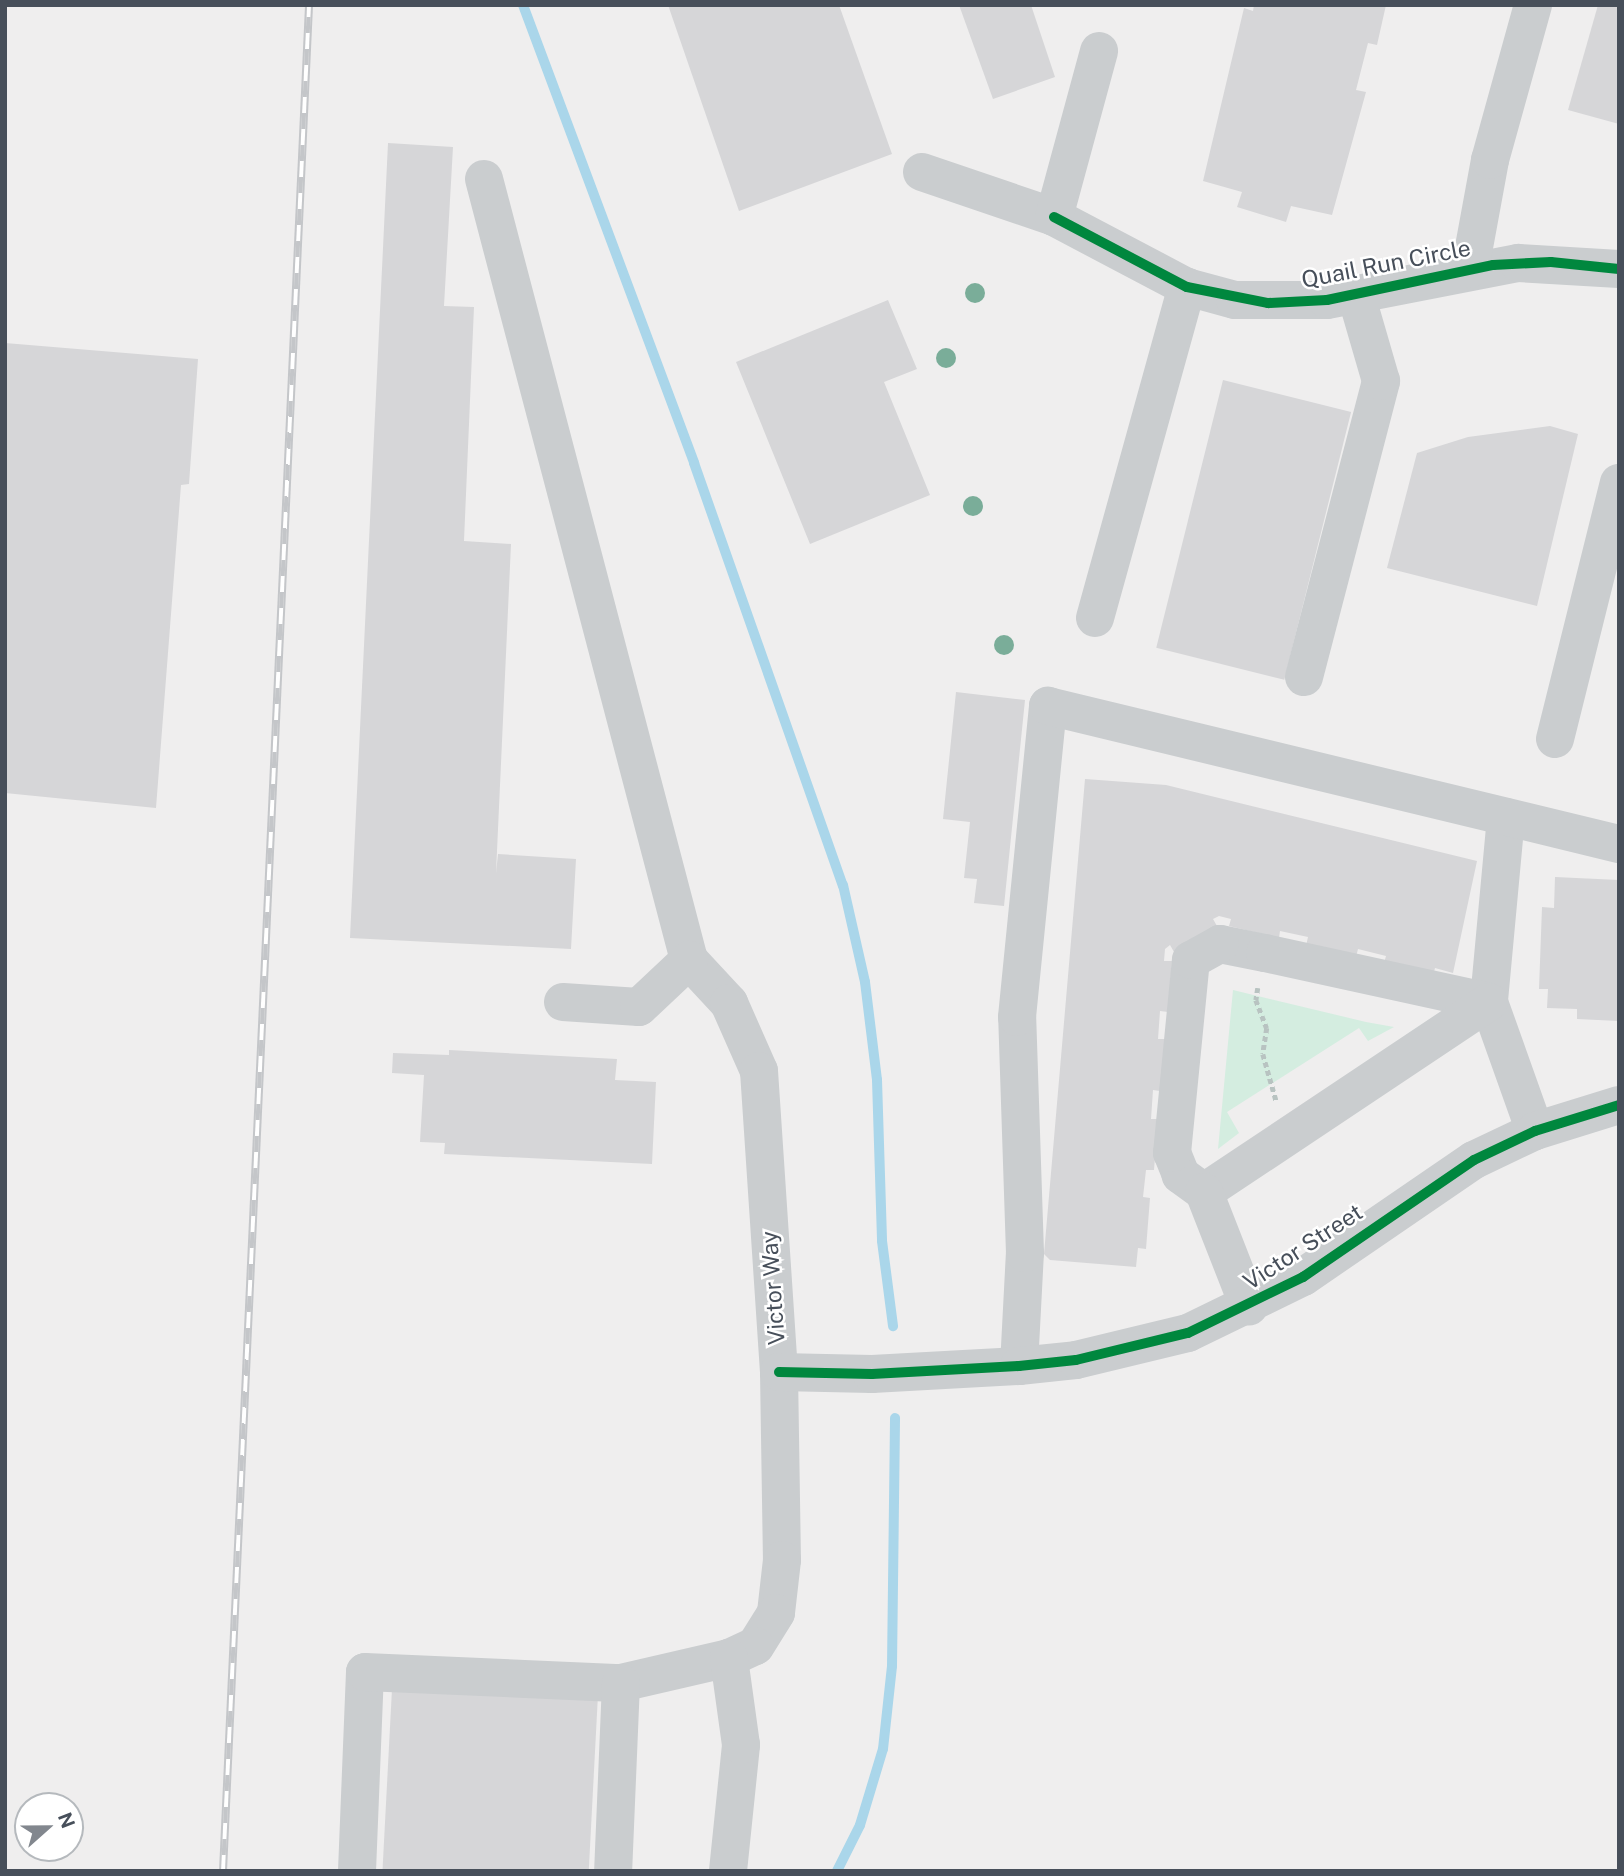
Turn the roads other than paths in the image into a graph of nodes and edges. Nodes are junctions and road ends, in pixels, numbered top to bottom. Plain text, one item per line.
1 (1533, 5) edge
2 (1099, 51) dead end
3 (922, 172) dead end
4 (484, 179) dead end
5 (1054, 218) junction
6 (1470, 269) junction
7 (1619, 269) edge
8 (1187, 287) junction
9 (1356, 295) junction
10 (1619, 483) edge
11 (1095, 618) dead end
12 (1304, 677) dead end
13 (1555, 739) dead end
14 (1506, 817) junction
15 (1619, 844) edge
16 (689, 960) junction
17 (563, 1002) dead end
18 (1489, 1003) junction
19 (1619, 1105) edge
20 (1535, 1131) junction
21 (1204, 1192) junction
22 (1249, 1307) junction
23 (1019, 1366) junction
24 (779, 1371) junction
25 (729, 1658) junction
26 (621, 1683) junction
27 (357, 1871) edge
28 (613, 1871) edge
29 (728, 1871) edge

1 - 6 street
2 - 5 street
3 - 5 street, Quail Run Circle
4 - 16 street
5 - 8 street, Quail Run Circle
6 - 7 street, Quail Run Circle
6 - 9 street, Quail Run Circle
8 - 9 street, Quail Run Circle
8 - 11 street
9 - 12 street
10 - 13 street
14 - 15 street
14 - 18 street
14 - 23 street
16 - 17 street
16 - 24 street, Victor Way
18 - 20 street
18 - 21 street
18 - 21 street
19 - 20 street, Victor Street
20 - 22 street, Victor Street
21 - 22 street
22 - 23 street, Victor Street
23 - 24 street, Victor Street
24 - 25 street, Victor Way
25 - 26 street, Victor Way
25 - 29 street
26 - 27 street, Victor Way
26 - 28 street

